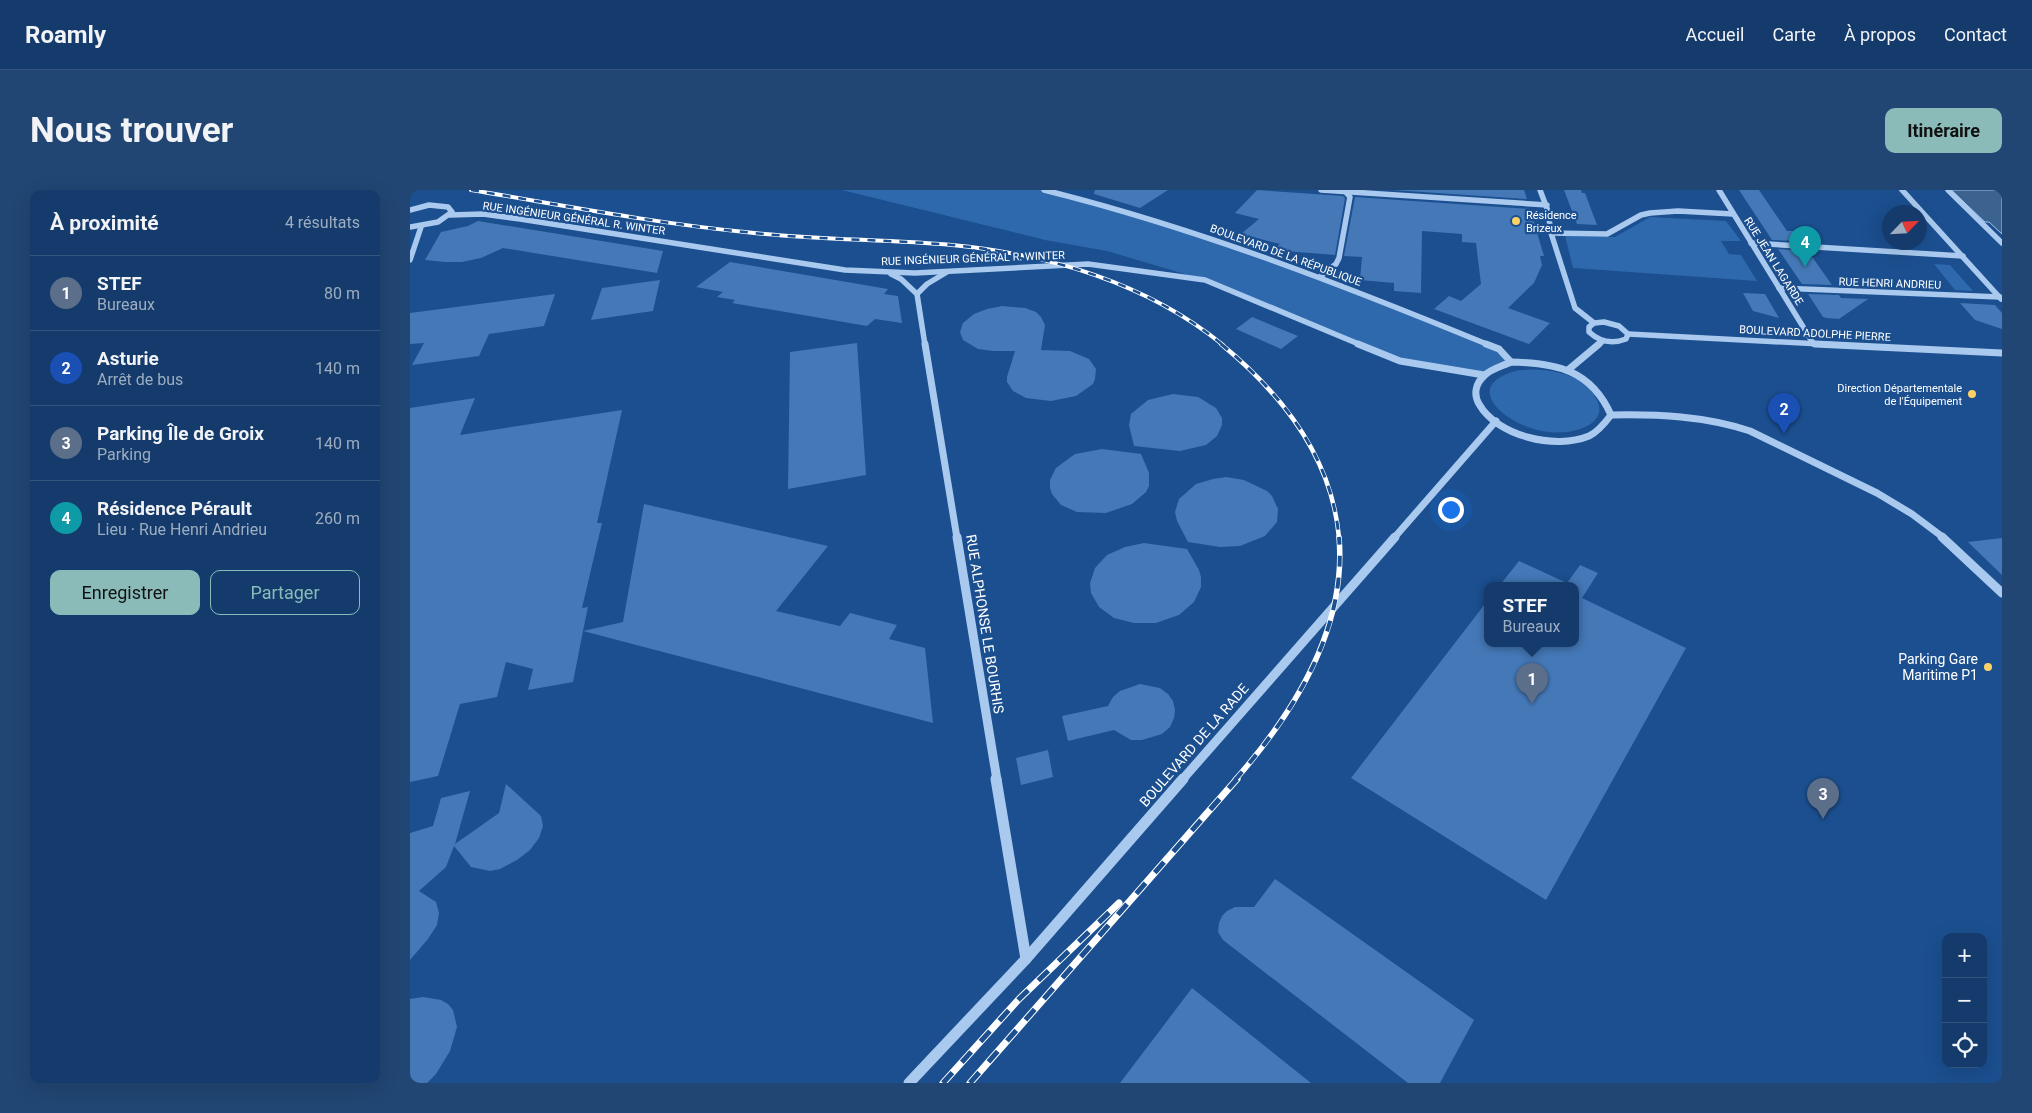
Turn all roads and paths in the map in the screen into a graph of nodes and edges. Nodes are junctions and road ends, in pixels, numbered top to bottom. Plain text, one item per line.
1 (1044, 190) edge
2 (1321, 190) edge
3 (1540, 190) edge
4 (1719, 190) edge
5 (1902, 190) edge
6 (1948, 190) edge
7 (1344, 191) edge
8 (1547, 205) junction
9 (410, 210) edge
10 (1733, 214) junction
11 (450, 215) junction
12 (421, 226) junction
13 (410, 228) edge
14 (1551, 233) junction
15 (1751, 243) junction
16 (2002, 243) edge
17 (1963, 256) junction
18 (410, 260) edge
19 (949, 271) junction
20 (889, 273) junction
21 (1320, 276) junction
22 (1779, 288) junction
23 (917, 294) junction
24 (2001, 298) edge
25 (1594, 323) junction
26 (1628, 334) junction
27 (1603, 341) junction
28 (1813, 343) junction
29 (2002, 353) edge
30 (1511, 362) junction
31 (1568, 370) junction
32 (1484, 375) junction
33 (1611, 415) junction
34 (1496, 421) junction
35 (2002, 593) edge
36 (1026, 959) junction
37 (908, 1083) edge

1 - 21 street, BOULEVARD DE LA RÉPUBLIQUE
2 - 7 street
3 - 8 street
4 - 10 street, RUE JEAN LAGARDE
5 - 17 street
6 - 16 street
7 - 8 street
7 - 21 street
8 - 14 street
9 - 11 street
10 - 14 street
10 - 15 street, RUE JEAN LAGARDE
11 - 12 street, RUE INGÉNIEUR GÉNÉRAL R. WINTER
11 - 20 street, RUE INGÉNIEUR GÉNÉRAL R. WINTER
12 - 13 street, RUE INGÉNIEUR GÉNÉRAL R. WINTER
12 - 18 street
14 - 25 street
15 - 17 street
15 - 22 street, RUE JEAN LAGARDE
17 - 24 street
19 - 20 street, RUE INGÉNIEUR GÉNÉRAL R. WINTER
19 - 23 street
19 - 32 street, RUE INGÉNIEUR GÉNÉRAL R. WINTER
20 - 23 street
21 - 30 street, BOULEVARD DE LA RÉPUBLIQUE
22 - 24 street, RUE HENRI ANDRIEU
22 - 28 street, RUE JEAN LAGARDE
23 - 36 street, RUE ALPHONSE LE BOURHIS
25 - 26 street
25 - 27 street
26 - 27 street
26 - 28 street, BOULEVARD ADOLPHE PIERRE
27 - 31 street
28 - 29 street, BOULEVARD ADOLPHE PIERRE
30 - 31 street
30 - 32 street
31 - 33 street
32 - 34 street
33 - 34 street
33 - 35 street
34 - 36 street, BOULEVARD DE LA RADE
36 - 37 street, BOULEVARD DE LA RADE

